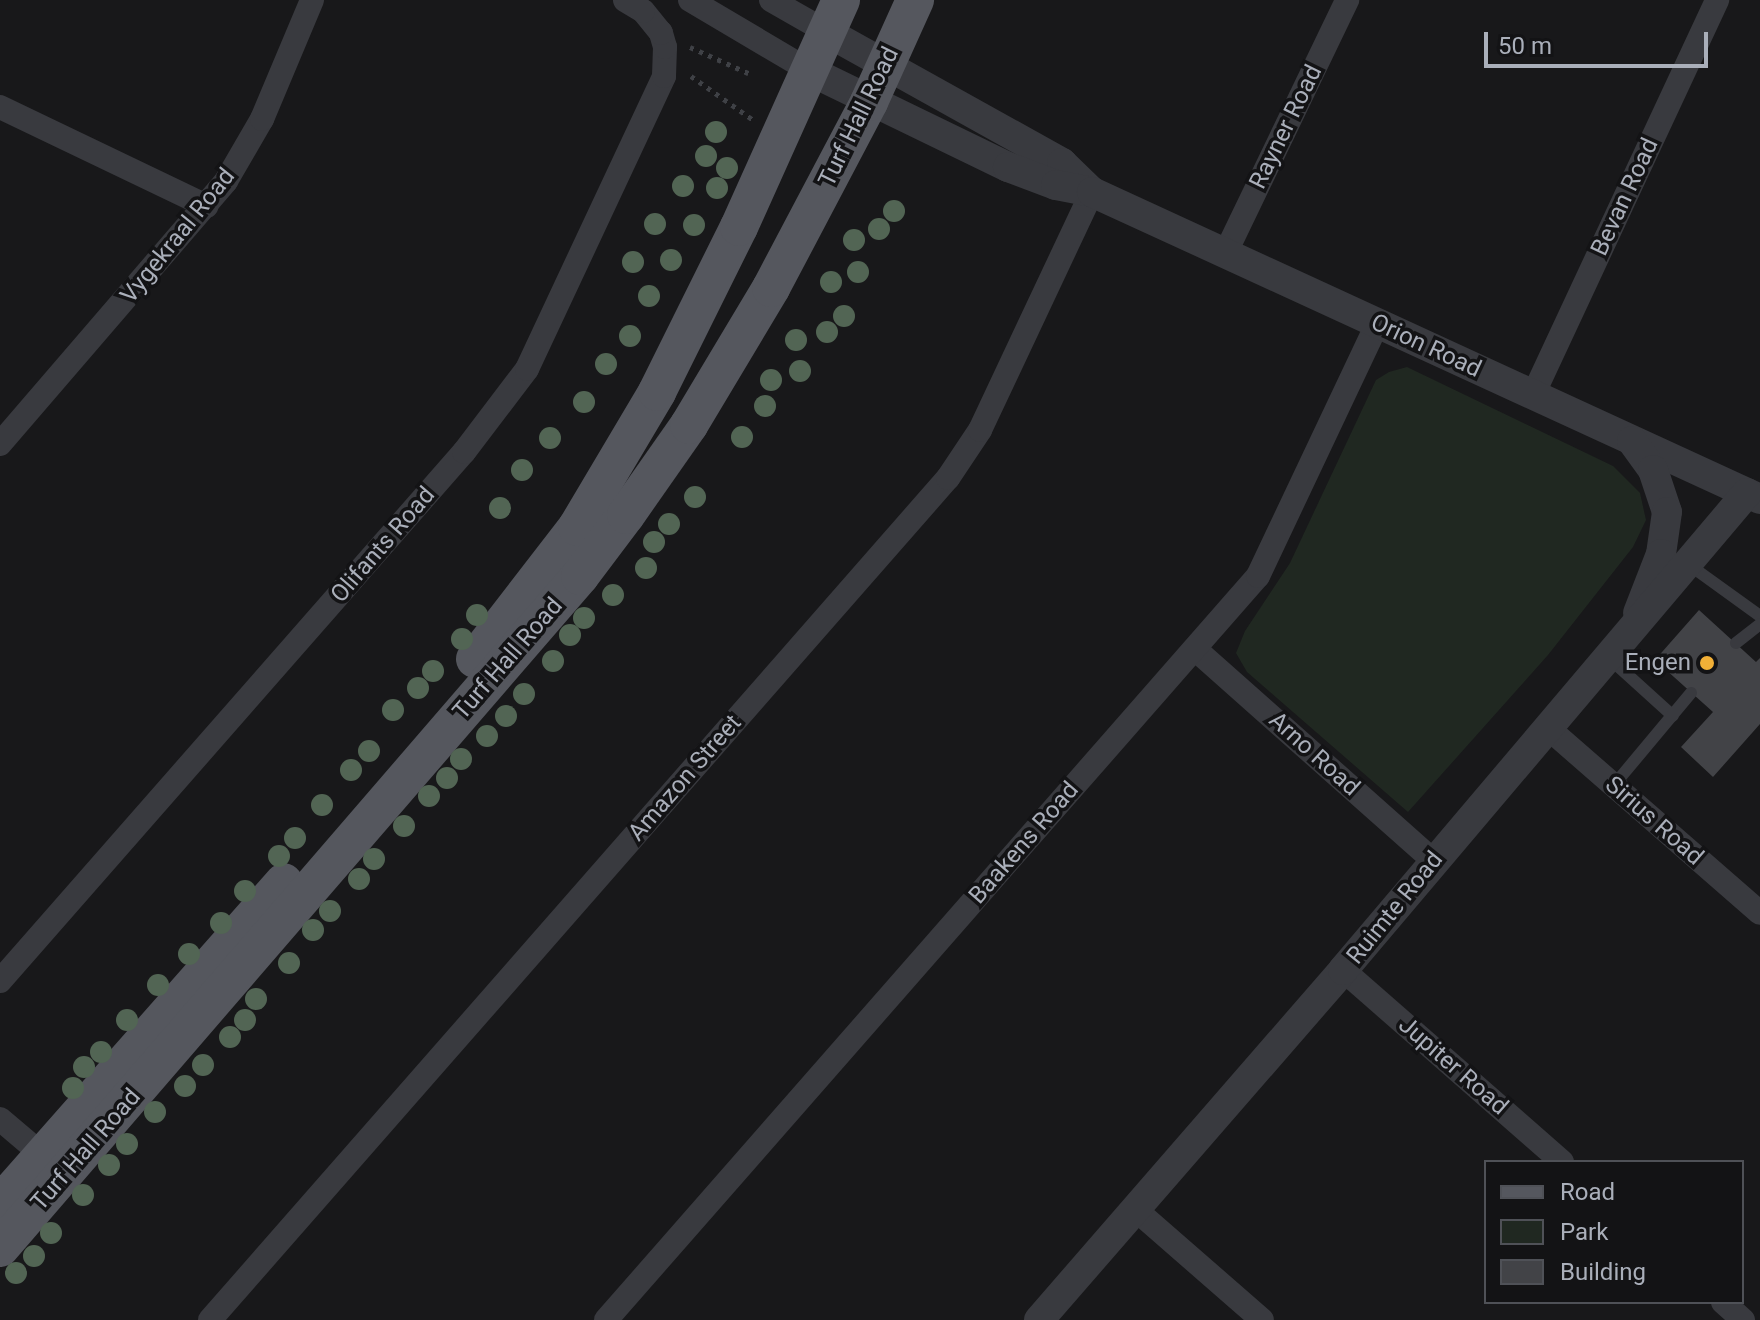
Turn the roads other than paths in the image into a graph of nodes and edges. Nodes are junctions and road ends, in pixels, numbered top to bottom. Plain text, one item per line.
1 (312, 0) edge
2 (625, 0) edge
3 (690, 0) edge
4 (771, 0) edge
5 (915, 0) edge
6 (1347, 0) edge
7 (1717, 0) edge
8 (834, 16) edge
9 (885, 65) junction
10 (810, 71) junction
11 (869, 102) junction
12 (0, 107) edge
13 (1092, 192) junction
14 (207, 206) junction
15 (1225, 254) junction
16 (1377, 324) junction
17 (1533, 395) junction
18 (1632, 441) junction
19 (0, 444) edge
20 (1754, 496) edge
21 (1688, 564) junction
22 (1760, 616) edge
23 (1760, 624) edge
24 (1632, 630) junction
25 (1736, 643) dead end
26 (1195, 649) junction
27 (1609, 658) junction
28 (1691, 693) dead end
29 (1673, 716) junction
30 (1548, 728) junction
31 (1614, 785) junction
32 (1433, 860) junction
33 (1760, 913) edge
34 (1343, 970) junction
35 (0, 981) edge
36 (0, 1119) edge
37 (1560, 1160) edge
38 (53, 1165) junction
39 (0, 1204) edge
40 (1136, 1210) junction
41 (0, 1248) edge
42 (1725, 1304) edge
43 (210, 1320) edge
44 (606, 1320) edge
45 (1039, 1320) edge
46 (1262, 1320) edge
47 (1743, 1320) edge

1 - 14 street, Vygekraal Road
2 - 35 street, Olifants Road
3 - 10 street
4 - 8 street
5 - 9 main road, Turf Hall Road
6 - 15 street, Rayner Road
7 - 17 street, Bevan Road
8 - 9 street, Orion Road
8 - 10 main road, Turf Hall Road
9 - 11 main road, Turf Hall Road
9 - 13 street, Orion Road
10 - 11 street, Orion Road
10 - 38 main road, Turf Hall Road
11 - 13 street, Orion Road
11 - 38 main road, Turf Hall Road
12 - 14 street
13 - 15 street, Orion Road
13 - 43 street, Amazon Street
14 - 19 street, Vygekraal Road
15 - 16 street, Orion Road
16 - 17 street, Orion Road
16 - 26 street, Baakens Road
17 - 18 street, Orion Road
18 - 20 street, Orion Road
18 - 24 street
20 - 21 street, Ruimte Road
21 - 22 lane
21 - 24 street, Ruimte Road
23 - 25 lane
24 - 27 street, Ruimte Road
26 - 32 street, Arno Road
26 - 44 street, Baakens Road
27 - 29 lane
27 - 30 street, Ruimte Road
28 - 29 lane
29 - 31 lane
30 - 31 street, Sirius Road
30 - 32 street, Ruimte Road
31 - 33 street, Sirius Road
32 - 34 street, Ruimte Road
34 - 37 street, Jupiter Road
34 - 40 street, Ruimte Road
36 - 38 street
38 - 39 main road, Turf Hall Road
38 - 41 main road, Turf Hall Road
40 - 45 street, Ruimte Road
40 - 46 street
42 - 47 street

